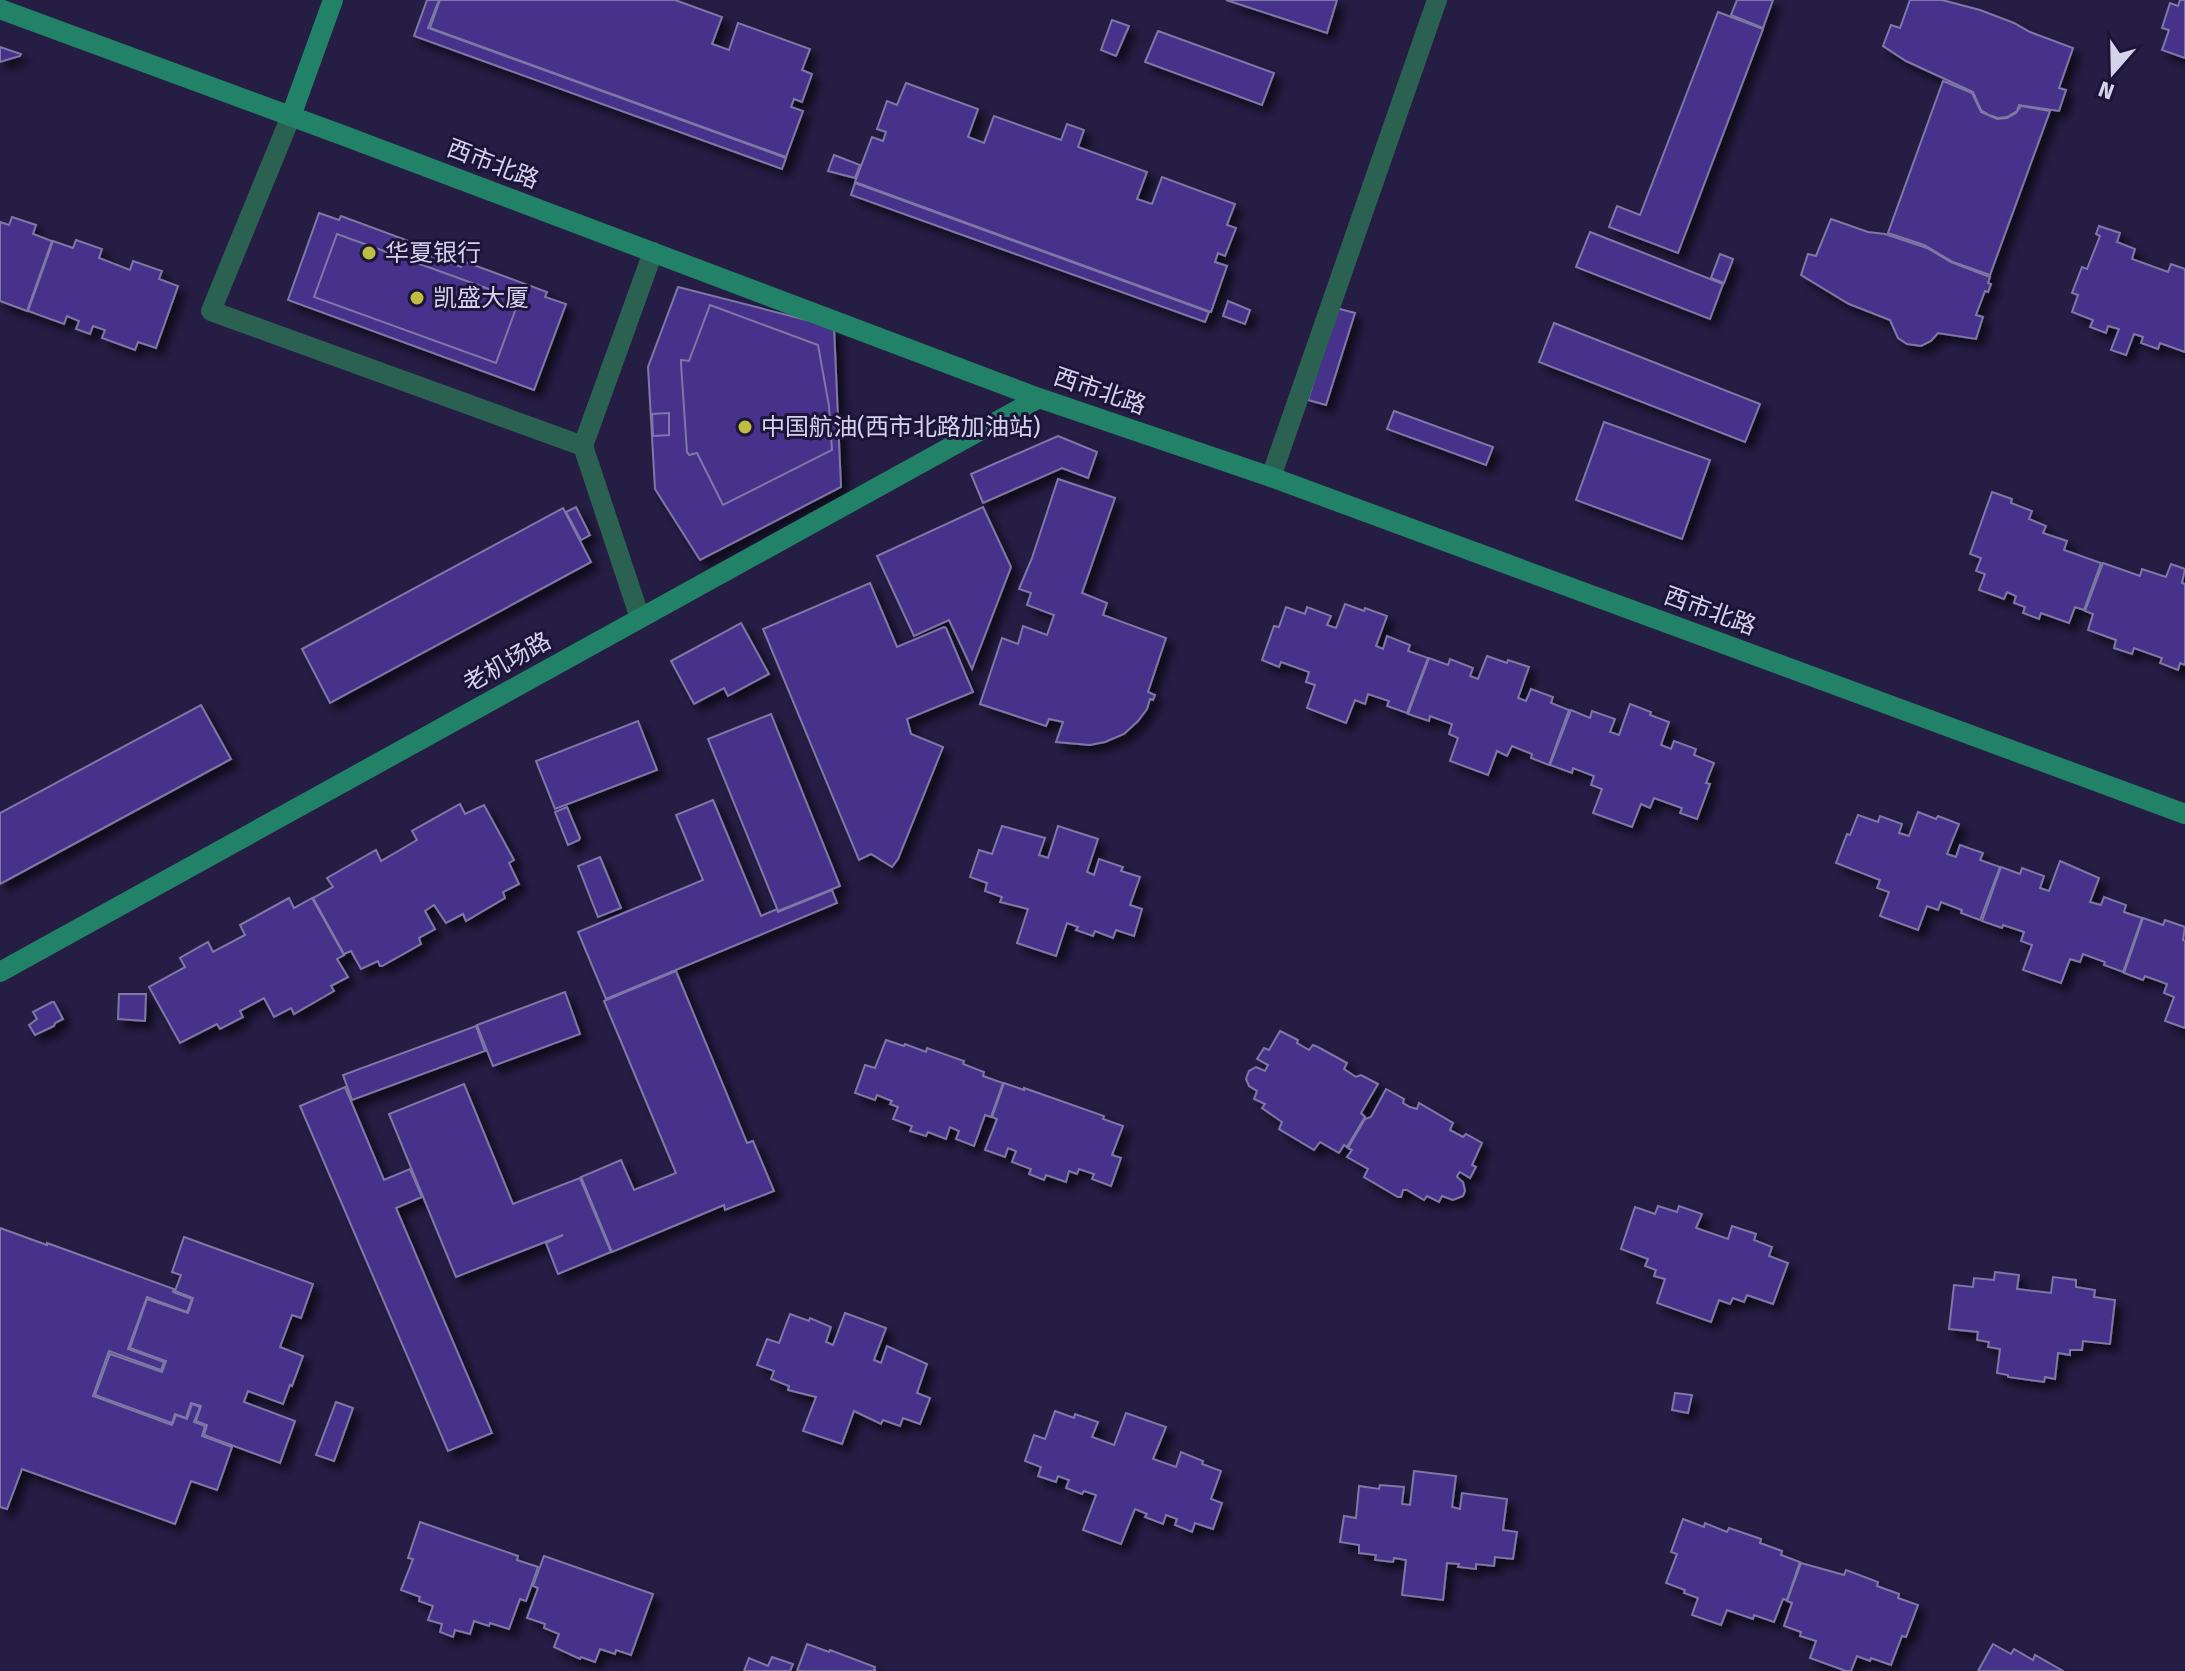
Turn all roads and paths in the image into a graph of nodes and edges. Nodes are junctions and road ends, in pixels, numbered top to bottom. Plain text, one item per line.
1 (333, 0) edge
2 (1437, 0) edge
3 (0, 9) edge
4 (291, 116) junction
5 (653, 252) junction
6 (1039, 398) junction
7 (583, 446) junction
8 (1271, 477) junction
9 (640, 618) junction
10 (2185, 814) edge
11 (0, 972) edge

1 - 4 street
2 - 8 street
3 - 4 street, 西市北路
4 - 5 street, 西市北路
4 - 7 street
5 - 6 street, 西市北路
5 - 7 street
6 - 8 street, 西市北路
6 - 9 street, 老机场路
7 - 9 street
8 - 10 street, 西市北路
9 - 11 street, 老机场路

